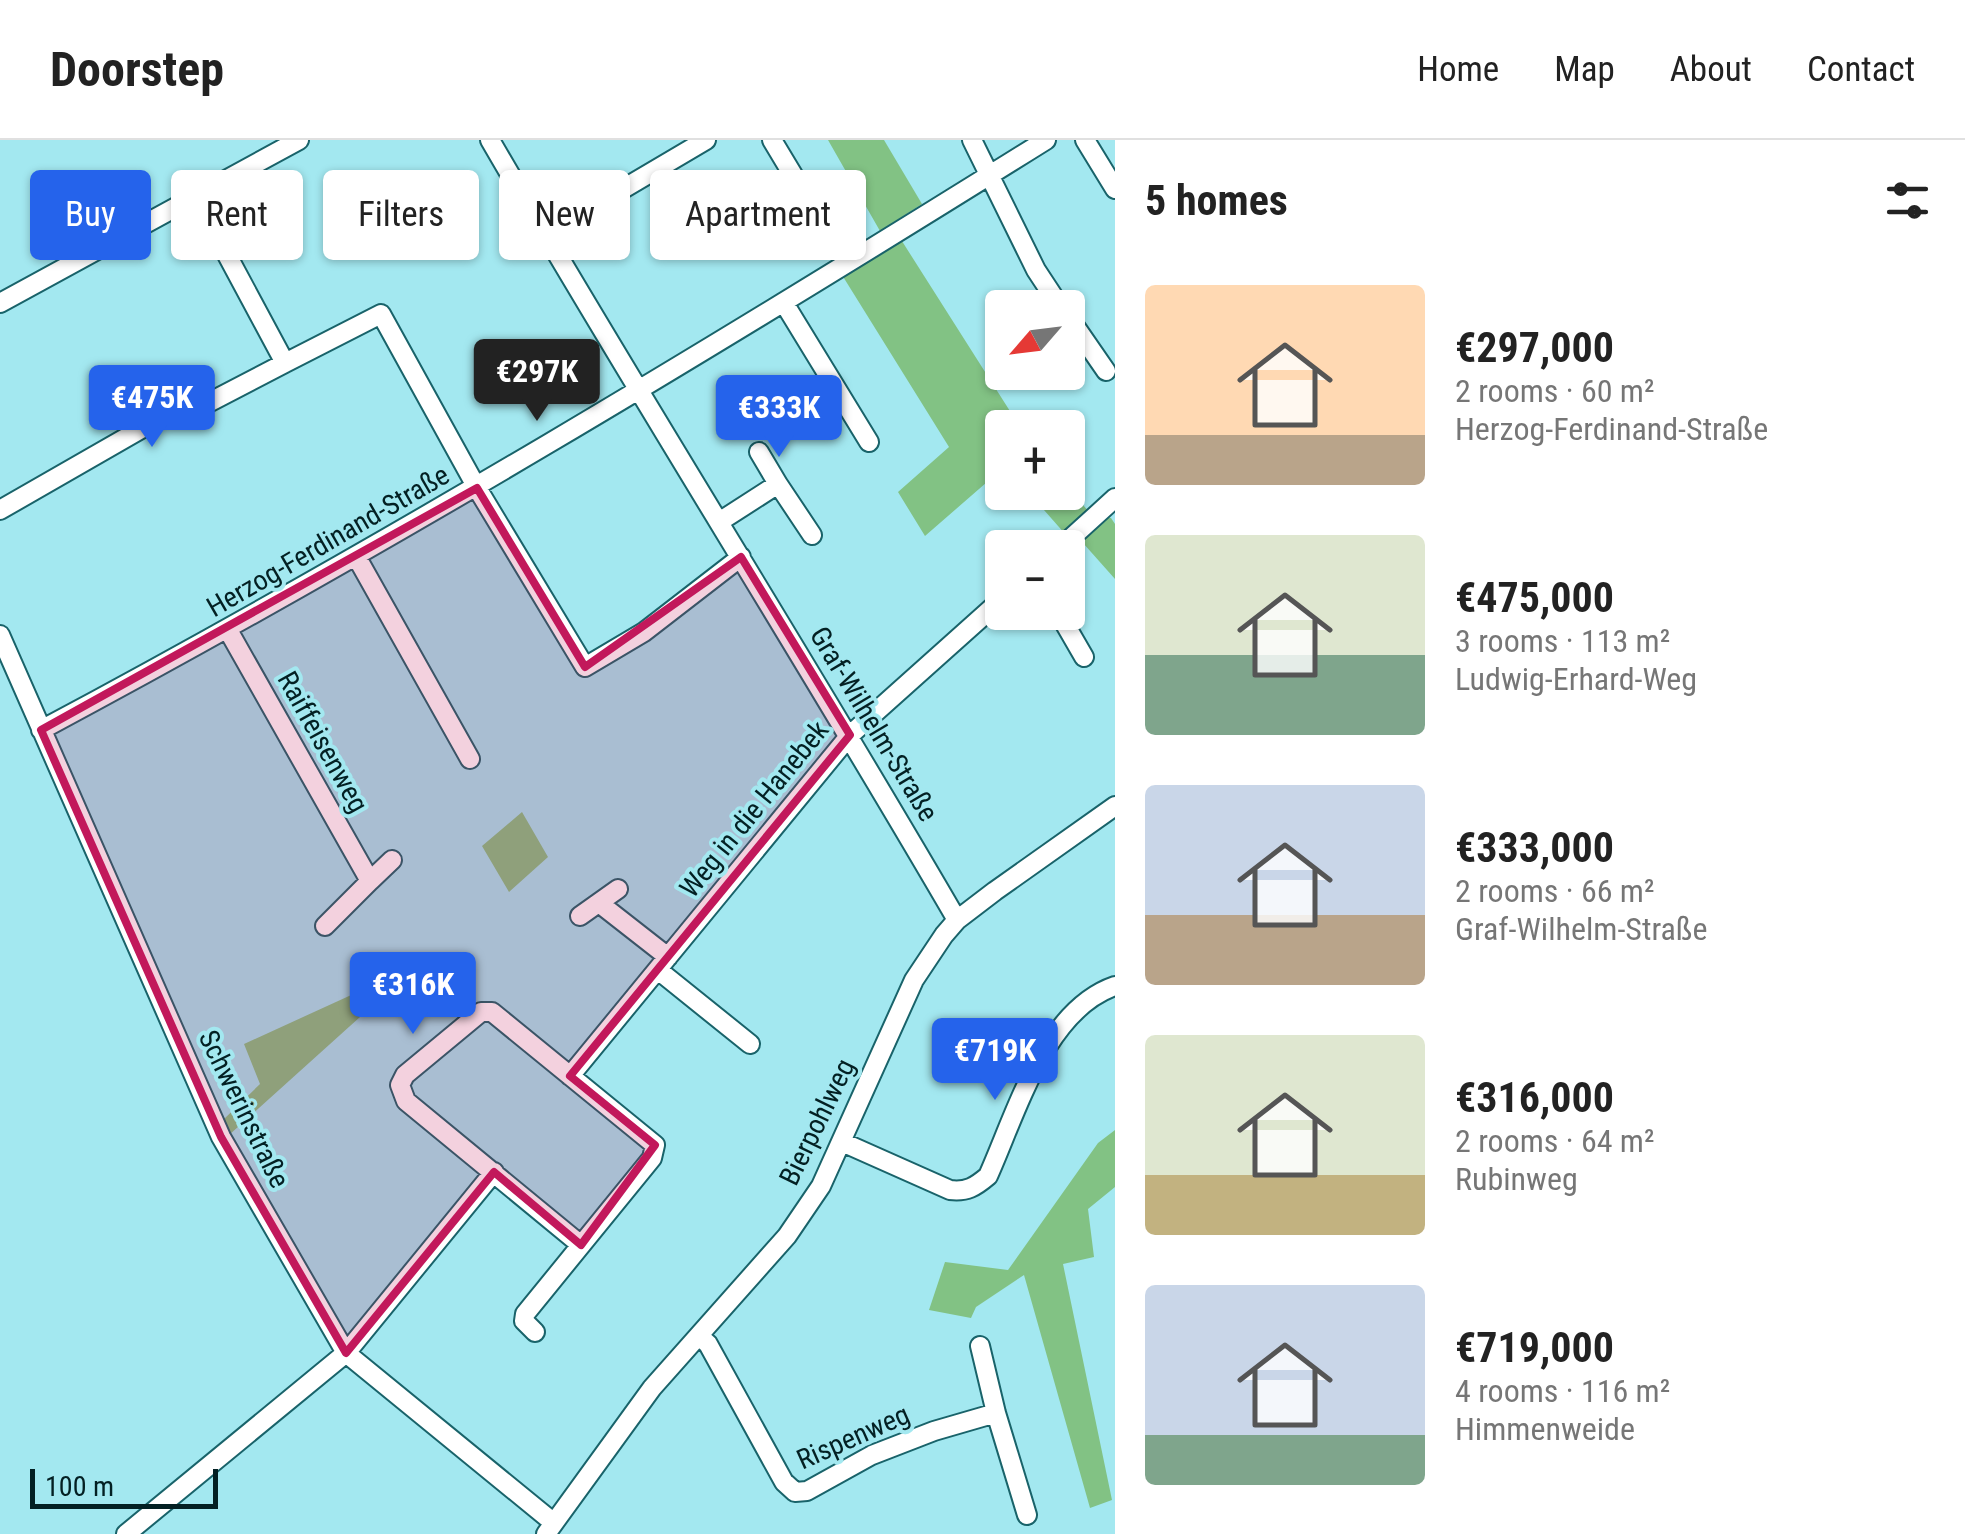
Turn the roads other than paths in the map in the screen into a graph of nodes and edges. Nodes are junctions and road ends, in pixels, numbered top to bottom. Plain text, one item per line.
1 (299, 140) edge
2 (490, 140) edge
3 (706, 140) edge
4 (772, 140) edge
5 (972, 140) edge
6 (1046, 140) edge
7 (1085, 140) edge
8 (278, 145) edge
9 (239, 170) edge
10 (507, 170) edge
11 (790, 170) edge
12 (991, 174) junction
13 (630, 185) edge
14 (1115, 188) edge
15 (171, 210) edge
16 (230, 260) edge
17 (560, 260) edge
18 (1049, 290) edge
19 (0, 302) edge
20 (784, 303) junction
21 (1085, 341) edge
22 (285, 362) junction
23 (1106, 371) dead end
24 (638, 393) junction
25 (870, 442) dead end
26 (758, 452) dead end
27 (778, 484) junction
28 (476, 488) junction
29 (1115, 498) edge
30 (0, 510) edge
31 (720, 522) junction
32 (1080, 530) edge
33 (812, 535) dead end
34 (356, 556) junction
35 (742, 557) junction
36 (985, 615) edge
37 (228, 630) junction
38 (1068, 630) edge
39 (0, 635) edge
40 (1084, 657) dead end
41 (41, 730) junction
42 (850, 735) junction
43 (470, 760) dead end
44 (1115, 806) edge
45 (392, 860) dead end
46 (370, 881) junction
47 (618, 889) dead end
48 (599, 903) junction
49 (580, 916) dead end
50 (957, 920) junction
51 (325, 926) dead end
52 (663, 964) junction
53 (1115, 986) edge
54 (750, 1044) dead end
55 (570, 1076) junction
56 (842, 1142) junction
57 (494, 1172) junction
58 (581, 1244) junction
59 (535, 1332) dead end
60 (698, 1336) junction
61 (980, 1346) dead end
62 (346, 1353) junction
63 (996, 1413) junction
64 (1028, 1515) dead end
65 (550, 1529) edge
66 (126, 1534) edge

1 - 8 street
2 - 10 street, Graf-Wilhelm-Straße
3 - 13 street
4 - 11 street
5 - 12 street
6 - 12 street, Herzog-Ferdinand-Straße
7 - 14 street
8 - 9 street
12 - 18 street
12 - 20 street, Herzog-Ferdinand-Straße
15 - 19 street
16 - 22 street
17 - 24 street, Graf-Wilhelm-Straße
20 - 24 street, Herzog-Ferdinand-Straße
20 - 25 street
21 - 23 street
22 - 28 street
22 - 30 street
24 - 28 street, Herzog-Ferdinand-Straße
24 - 31 street, Graf-Wilhelm-Straße
26 - 27 street
27 - 31 street
27 - 33 street
28 - 34 street, Herzog-Ferdinand-Straße
28 - 35 street
29 - 32 street
31 - 35 street, Graf-Wilhelm-Straße
34 - 37 street, Herzog-Ferdinand-Straße
34 - 43 street
35 - 42 street, Graf-Wilhelm-Straße
36 - 42 street, Weg in die Hanebek
37 - 41 street, Herzog-Ferdinand-Straße
37 - 46 street, Raiffeisenweg
38 - 40 street
39 - 41 street, Schwerinstraße
41 - 62 street, Schwerinstraße
42 - 50 street, Graf-Wilhelm-Straße
42 - 52 street, Weg in die Hanebek
44 - 50 street, Bierpohlweg
45 - 46 street
46 - 51 street
47 - 48 street
48 - 49 street
48 - 52 street
50 - 56 street, Bierpohlweg
52 - 54 street
52 - 55 street, Weg in die Hanebek
53 - 56 street
55 - 57 street
55 - 58 street
56 - 60 street, Bierpohlweg
57 - 58 street
57 - 62 street
58 - 59 street
60 - 63 street, Rispenweg
60 - 65 street, Bierpohlweg
61 - 63 street
62 - 65 street, Schwerinstraße
62 - 66 street
63 - 64 street

